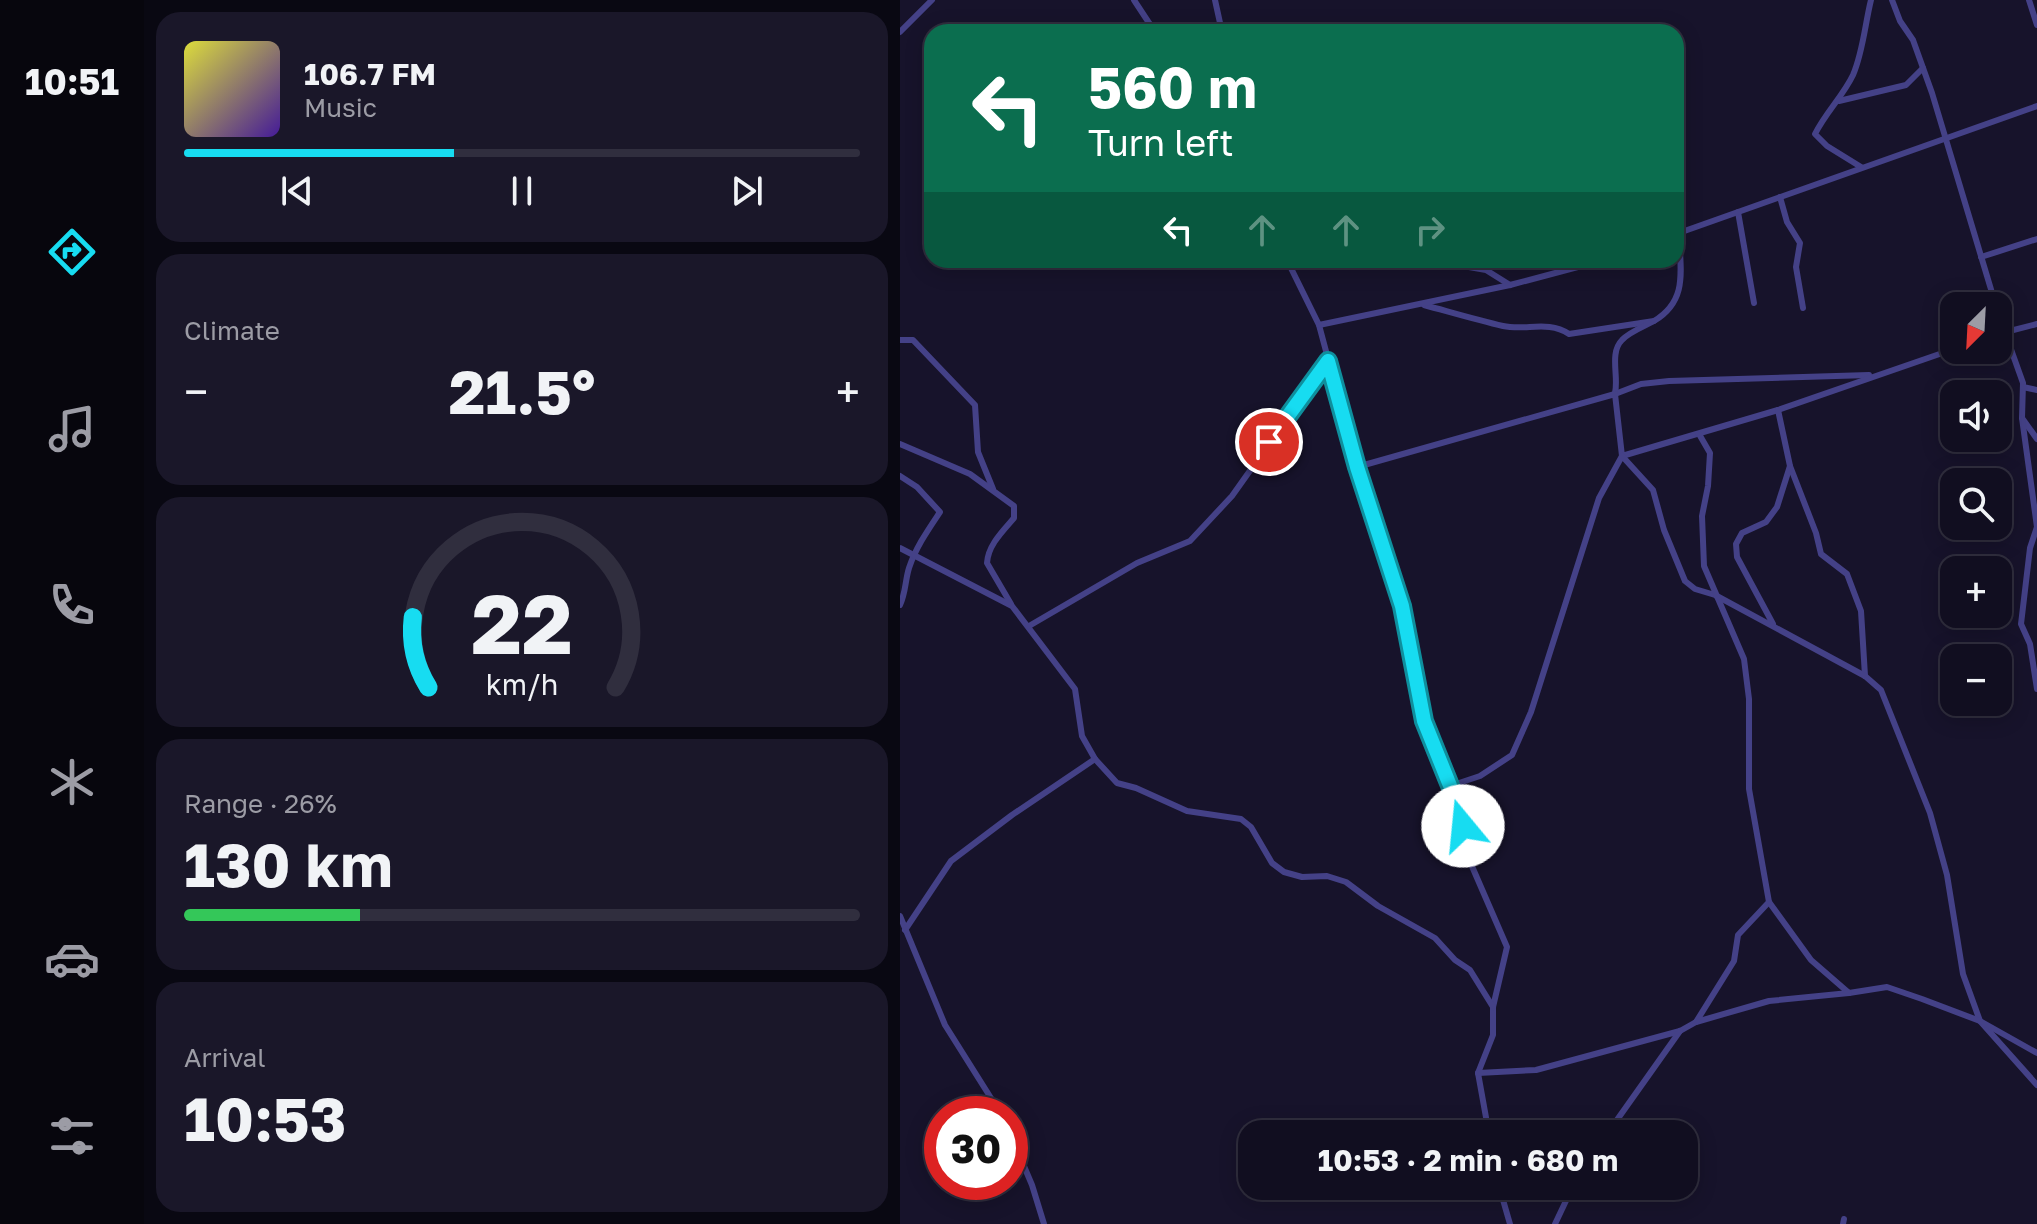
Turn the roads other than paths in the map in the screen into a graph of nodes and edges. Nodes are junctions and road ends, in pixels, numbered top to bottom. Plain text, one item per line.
1 (932, 0) edge
2 (1134, 0) edge
3 (1215, 0) edge
4 (1871, 0) edge
5 (1892, 0) edge
6 (2029, 0) edge
7 (1150, 24) edge
8 (1220, 24) edge
9 (2037, 25) edge
10 (900, 32) edge
11 (1923, 68) junction
12 (1838, 101) junction
13 (2037, 106) edge
14 (1945, 138) junction
15 (1861, 167) junction
16 (1780, 197) junction
17 (1738, 212) junction
18 (1684, 232) edge
19 (2037, 239) edge
20 (1981, 257) junction
21 (1291, 268) edge
22 (1475, 268) edge
23 (1574, 268) edge
24 (1679, 268) edge
25 (1510, 285) junction
26 (1992, 292) edge
27 (1754, 303) dead end
28 (1421, 304) junction
29 (1803, 308) dead end
30 (1654, 321) junction
31 (2037, 324) edge
32 (1319, 325) junction
33 (2012, 330) edge
34 (900, 340) edge
35 (1940, 354) edge
36 (2012, 360) edge
37 (1328, 361) junction
38 (1879, 375) junction
39 (2023, 387) junction
40 (2037, 390) edge
41 (1615, 394) junction
42 (1778, 410) junction
43 (2022, 418) junction
44 (1699, 434) junction
45 (2037, 439) edge
46 (900, 444) edge
47 (1622, 456) junction
48 (1790, 466) junction
49 (1357, 467) junction
50 (900, 476) edge
51 (995, 492) junction
52 (900, 548) edge
53 (914, 556) junction
54 (1715, 595) junction
55 (900, 605) edge
56 (1012, 606) junction
57 (1029, 626) junction
58 (1774, 626) junction
59 (1865, 676) junction
60 (2037, 689) edge
61 (1095, 759) junction
62 (1450, 786) junction
63 (1769, 902) junction
64 (900, 916) edge
65 (905, 930) junction
66 (1849, 993) junction
67 (1493, 1007) junction
68 (1980, 1021) junction
69 (1696, 1022) junction
70 (1680, 1031) junction
71 (2037, 1053) edge
72 (1478, 1073) junction
73 (2037, 1085) edge
74 (990, 1096) edge
75 (1486, 1120) edge
76 (1617, 1120) edge
77 (1028, 1176) edge
78 (1503, 1200) edge
79 (1566, 1200) edge
80 (1044, 1224) edge
81 (1510, 1224) edge
82 (1555, 1224) edge

1 - 10 street
2 - 7 street
3 - 8 street
4 - 12 street
5 - 11 street
6 - 9 street
11 - 12 street
11 - 14 street
12 - 15 street
13 - 14 street
14 - 15 street
14 - 20 street
15 - 16 street
16 - 17 street
16 - 29 street
17 - 18 street
17 - 27 street
19 - 20 street
20 - 26 street
21 - 32 street
22 - 25 street
23 - 25 street
24 - 30 street
25 - 28 street
28 - 30 street
28 - 32 street
30 - 41 street
31 - 33 street
32 - 37 street
34 - 51 street
35 - 38 street
36 - 39 street
37 - 49 street
37 - 57 street
38 - 41 street
38 - 42 street
39 - 40 street
39 - 43 street
41 - 47 street
41 - 49 street
42 - 44 street
42 - 48 street
43 - 45 street
43 - 60 street
44 - 47 street
44 - 54 street
46 - 51 street
47 - 54 street
47 - 62 street
48 - 58 street
48 - 59 street
49 - 62 street
50 - 53 street
51 - 56 street
52 - 53 street
53 - 55 street
53 - 56 street
54 - 58 street
54 - 63 street
56 - 57 street
57 - 61 street
58 - 59 street
59 - 68 street
61 - 65 street
61 - 67 street
62 - 67 street
63 - 66 street
63 - 69 street
64 - 65 street
65 - 74 street
66 - 68 street
66 - 69 street
67 - 72 street
68 - 71 street
68 - 73 street
69 - 70 street
70 - 72 street
70 - 76 street
72 - 75 street
77 - 80 street
78 - 81 street
79 - 82 street

